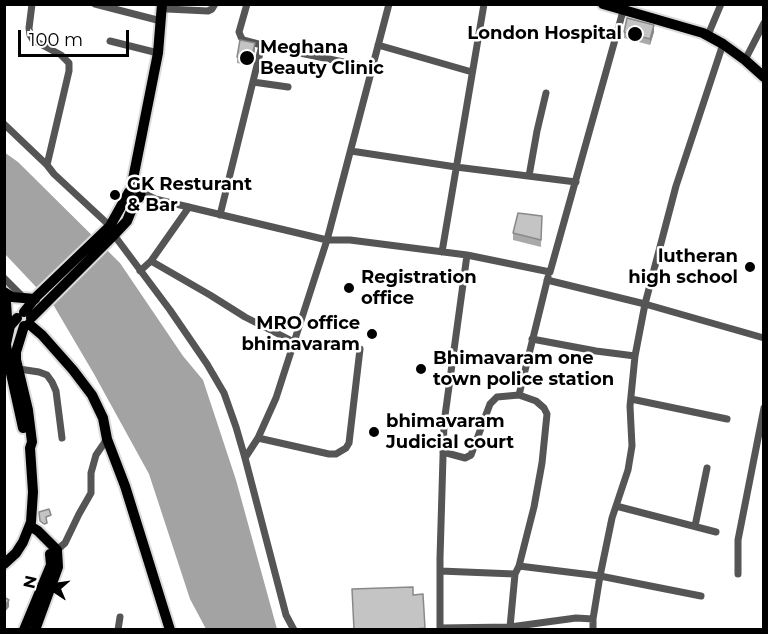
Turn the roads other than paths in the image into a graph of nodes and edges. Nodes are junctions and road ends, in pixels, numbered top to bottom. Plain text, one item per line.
1 (33, 4) edge
2 (95, 4) edge
3 (215, 4) edge
4 (247, 4) edge
5 (389, 4) edge
6 (484, 4) edge
7 (603, 4) edge
8 (721, 4) edge
9 (165, 6) edge
10 (625, 7) edge
11 (161, 21) junction
12 (764, 22) edge
13 (708, 36) junction
14 (110, 41) dead end
15 (723, 44) junction
16 (262, 45) junction
17 (378, 45) junction
18 (158, 53) junction
19 (745, 60) junction
20 (372, 68) junction
21 (472, 72) junction
22 (764, 76) edge
23 (253, 82) junction
24 (288, 87) dead end
25 (546, 93) dead end
26 (4, 124) edge
27 (351, 151) junction
28 (47, 165) junction
29 (456, 167) junction
30 (138, 172) junction
31 (529, 176) junction
32 (576, 182) junction
33 (133, 197) junction
34 (189, 207) junction
35 (220, 215) junction
36 (110, 233) junction
37 (327, 240) junction
38 (441, 252) junction
39 (466, 255) junction
40 (151, 261) junction
41 (140, 271) junction
42 (550, 272) junction
43 (4, 278) edge
44 (547, 280) junction
45 (6, 299) edge
46 (35, 300) junction
47 (645, 304) junction
48 (24, 318) junction
49 (8, 333) junction
50 (764, 338) edge
51 (532, 339) junction
52 (294, 342) junction
53 (360, 349) dead end
54 (635, 356) junction
55 (11, 369) edge
56 (519, 395) junction
57 (631, 399) junction
58 (764, 408) edge
59 (727, 419) dead end
60 (62, 438) dead end
61 (258, 438) junction
62 (107, 439) junction
63 (443, 452) junction
64 (245, 458) junction
65 (707, 468) dead end
66 (616, 506) junction
67 (694, 526) junction
68 (28, 529) junction
69 (716, 532) dead end
70 (53, 551) junction
71 (5, 565) edge
72 (519, 566) junction
73 (440, 571) junction
74 (514, 574) junction
75 (738, 574) dead end
76 (600, 576) junction
77 (702, 596) dead end
78 (120, 617) dead end
79 (593, 619) junction
80 (510, 627) junction
81 (28, 629) edge
82 (440, 629) edge
83 (118, 630) edge
84 (170, 630) edge
85 (294, 630) edge
86 (593, 630) edge

1 - 28 street
2 - 11 street
3 - 9 street
4 - 16 street
5 - 17 street
6 - 21 street
7 - 10 main road
8 - 13 street
9 - 11 main road
9 - 30 main road
10 - 13 main road
10 - 32 street
11 - 18 main road
12 - 19 street
13 - 15 main road
14 - 18 street
15 - 19 main road
15 - 47 street
16 - 20 street
16 - 23 street
17 - 20 street
17 - 21 street
18 - 30 main road
19 - 22 main road
20 - 27 street
21 - 29 street
23 - 24 street
23 - 35 street
25 - 31 street
26 - 28 street
27 - 29 street
27 - 37 street
28 - 36 street
29 - 31 street
29 - 38 street
30 - 33 main road
31 - 32 street
32 - 42 street
33 - 34 street
33 - 36 main road
34 - 35 street
34 - 40 street
35 - 37 street
36 - 41 street
36 - 46 main road
37 - 38 street
37 - 52 street
38 - 39 street
39 - 42 street
39 - 63 street
40 - 41 street
40 - 52 street
41 - 64 street
42 - 44 street
43 - 46 street
44 - 47 street
44 - 51 street
45 - 46 main road
45 - 48 main road
45 - 49 main road
46 - 48 main road
47 - 50 street
47 - 54 street
48 - 49 main road
48 - 55 main road
48 - 62 main road
49 - 55 main road
51 - 54 street
51 - 56 street
52 - 61 street
53 - 61 street
54 - 57 street
55 - 60 street
55 - 68 main road
56 - 63 street
56 - 72 street
57 - 59 street
57 - 66 street
58 - 75 street
61 - 64 street
62 - 70 street
62 - 84 main road
63 - 73 street
64 - 85 street
65 - 67 street
66 - 67 street
66 - 76 street
67 - 69 street
68 - 70 main road
68 - 71 main road
70 - 81 main road
72 - 74 street
72 - 76 street
73 - 74 street
73 - 82 street
74 - 80 street
76 - 77 street
76 - 79 street
78 - 83 street
79 - 80 street
79 - 86 street
80 - 82 street

